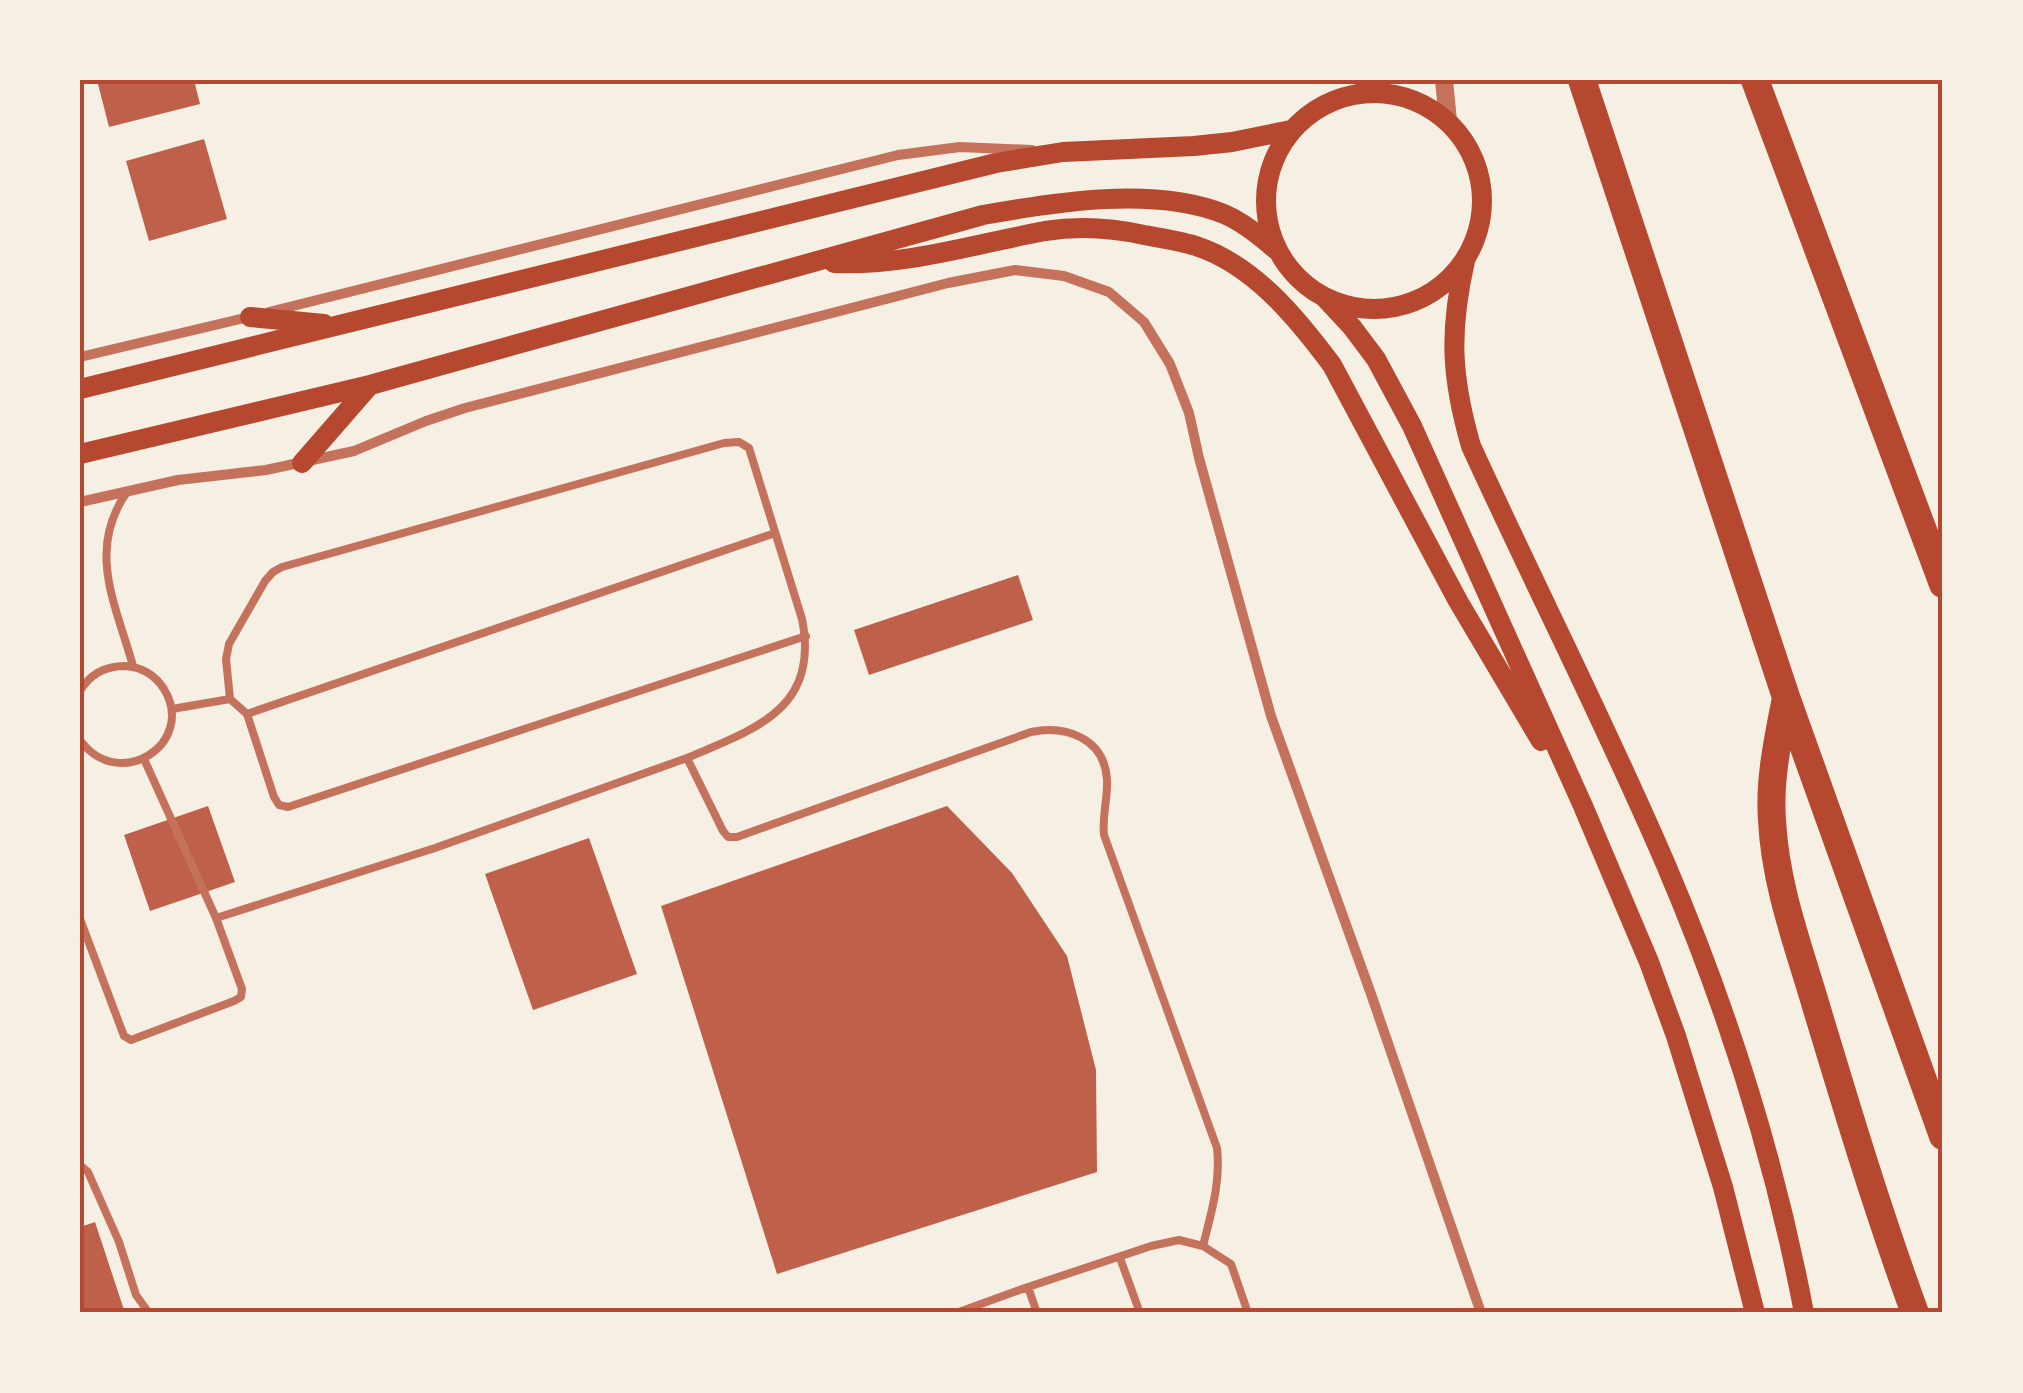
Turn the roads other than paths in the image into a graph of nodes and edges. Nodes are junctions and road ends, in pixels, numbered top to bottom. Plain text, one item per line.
1 (1444, 80) edge
2 (1582, 80) edge
3 (1755, 80) edge
4 (1364, 86) edge
5 (1448, 121) junction
6 (1291, 130) junction
7 (1063, 152) junction
8 (1275, 249) junction
9 (1465, 260) junction
10 (812, 262) junction
11 (1325, 298) junction
12 (250, 317) junction
13 (341, 326) junction
14 (80, 357) edge
15 (370, 385) junction
16 (80, 388) edge
17 (80, 454) edge
18 (302, 463) junction
19 (126, 492) junction
20 (80, 502) edge
21 (775, 533) junction
22 (1943, 584) edge
23 (806, 636) junction
24 (133, 666) junction
25 (80, 691) edge
26 (1786, 697) junction
27 (230, 698) junction
28 (172, 709) junction
29 (247, 714) junction
30 (80, 740) edge
31 (687, 758) junction
32 (144, 759) junction
33 (1583, 806) junction
34 (216, 918) junction
35 (80, 919) edge
36 (1943, 1136) edge
37 (80, 1166) edge
38 (1203, 1246) junction
39 (1120, 1258) junction
40 (1028, 1286) junction
41 (149, 1313) edge
42 (956, 1313) edge
43 (1037, 1313) edge
44 (1140, 1313) edge
45 (1248, 1313) edge
46 (1481, 1313) edge
47 (1754, 1313) edge
48 (1804, 1313) edge
49 (1915, 1313) edge

1 - 5 street
2 - 26 highway
3 - 22 highway
4 - 5 main road
4 - 6 main road
5 - 9 main road
6 - 7 main road
6 - 8 main road
7 - 12 street
7 - 13 main road
8 - 10 main road
8 - 11 main road
9 - 11 main road
9 - 48 main road
10 - 15 main road
10 - 33 main road
11 - 33 main road
12 - 13 main road
12 - 14 street
13 - 16 main road
15 - 17 main road
15 - 18 main road
18 - 19 street
18 - 46 street
19 - 20 street
19 - 24 lane
21 - 23 lane
21 - 27 lane
21 - 29 lane
23 - 29 lane
23 - 31 lane
24 - 25 lane
24 - 28 lane
26 - 36 highway
26 - 49 highway
27 - 28 lane
27 - 29 lane
28 - 32 lane
30 - 32 lane
31 - 34 lane
31 - 38 lane
32 - 34 lane
33 - 47 main road
34 - 35 lane
37 - 41 lane
38 - 39 lane
38 - 45 lane
39 - 40 lane
39 - 44 lane
40 - 42 lane
40 - 43 lane

